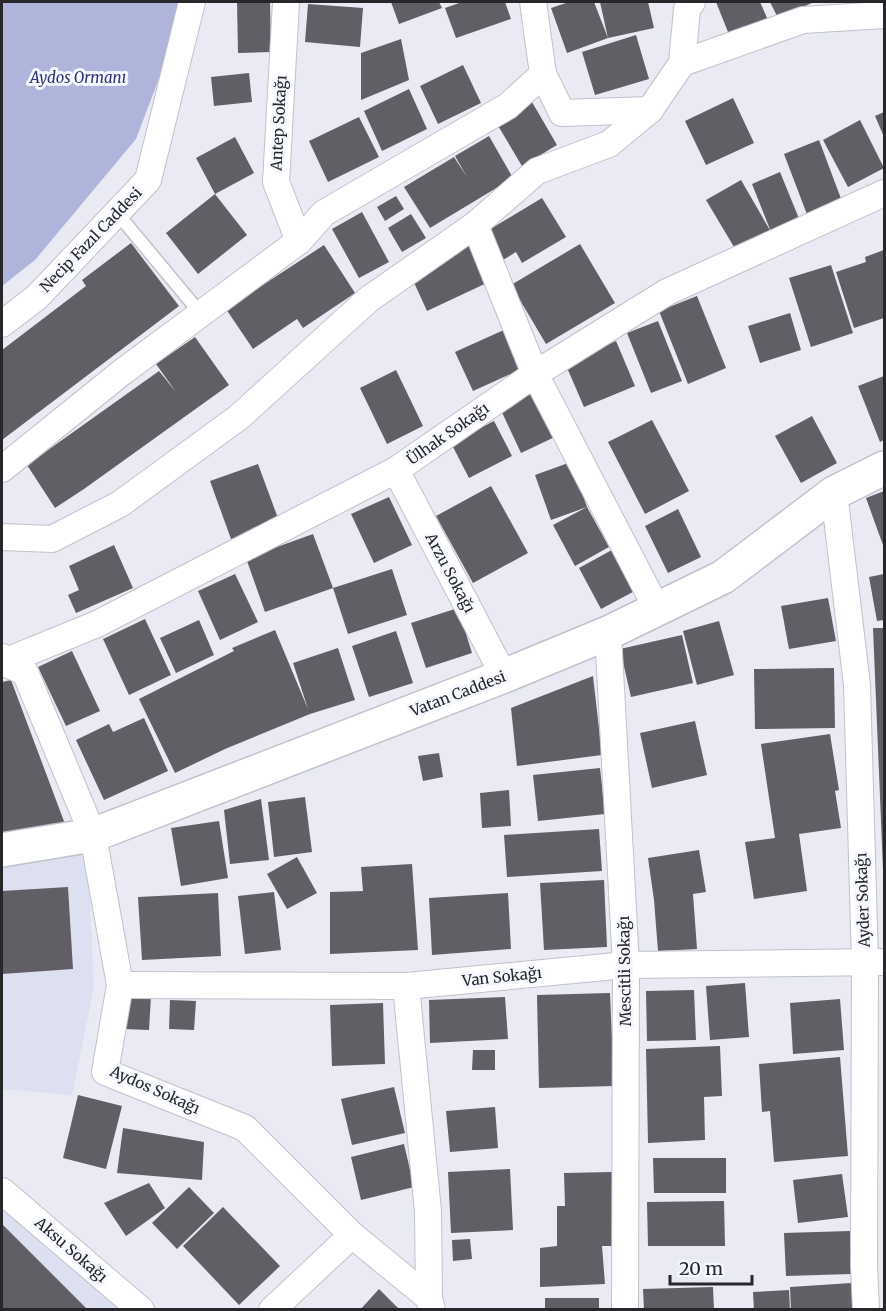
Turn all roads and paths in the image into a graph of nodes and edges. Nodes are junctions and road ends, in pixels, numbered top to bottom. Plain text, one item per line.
1 (192, 2) edge
2 (286, 2) edge
3 (533, 2) edge
4 (688, 4) edge
5 (885, 15) edge
6 (682, 63) junction
7 (543, 74) junction
8 (650, 110) junction
9 (885, 193) edge
10 (117, 213) junction
11 (475, 225) junction
12 (299, 241) junction
13 (201, 314) junction
14 (2, 324) edge
15 (535, 374) junction
16 (885, 468) edge
17 (2, 469) edge
18 (396, 470) junction
19 (834, 493) junction
20 (2, 537) edge
21 (657, 609) junction
22 (608, 633) junction
23 (2, 660) edge
24 (504, 676) junction
25 (93, 835) junction
26 (2, 850) edge
27 (875, 962) edge
28 (626, 965) junction
29 (120, 985) junction
30 (406, 986) junction
31 (2, 1191) edge
32 (351, 1235) junction
33 (430, 1304) edge
34 (141, 1310) edge
35 (272, 1310) edge
36 (625, 1310) edge
37 (866, 1310) edge

1 - 10 street, Necip Fazıl Caddesi
2 - 12 street, Antep Sokağı
3 - 7 street
4 - 6 street
5 - 6 street
6 - 8 street
7 - 8 street
7 - 12 street
8 - 11 street
9 - 15 street, Ülhak Sokağı
10 - 13 lane
10 - 14 street, Necip Fazıl Caddesi
11 - 15 street
11 - 20 street
12 - 13 street
13 - 17 street
15 - 18 street, Ülhak Sokağı
15 - 21 street
16 - 19 street, Vatan Caddesi
18 - 23 street, Ülhak Sokağı
18 - 24 street, Arzu Sokağı
19 - 21 street, Vatan Caddesi
19 - 27 street, Ayder Sokağı
21 - 22 street, Vatan Caddesi
22 - 24 street, Vatan Caddesi
22 - 28 street, Mescitli Sokağı
23 - 25 street, Aydos Sokağı
24 - 25 street, Vatan Caddesi
25 - 26 street, Vatan Caddesi
25 - 29 street, Aydos Sokağı
27 - 28 street, Van Sokağı
27 - 37 street, Ayder Sokağı
28 - 30 street, Van Sokağı
28 - 36 street, Mescitli Sokağı
29 - 30 street, Van Sokağı
29 - 32 street, Aydos Sokağı
30 - 33 street, Aydos Sokağı
31 - 34 street, Aksu Sokağı
32 - 33 street, Aydos Sokağı
32 - 35 street

